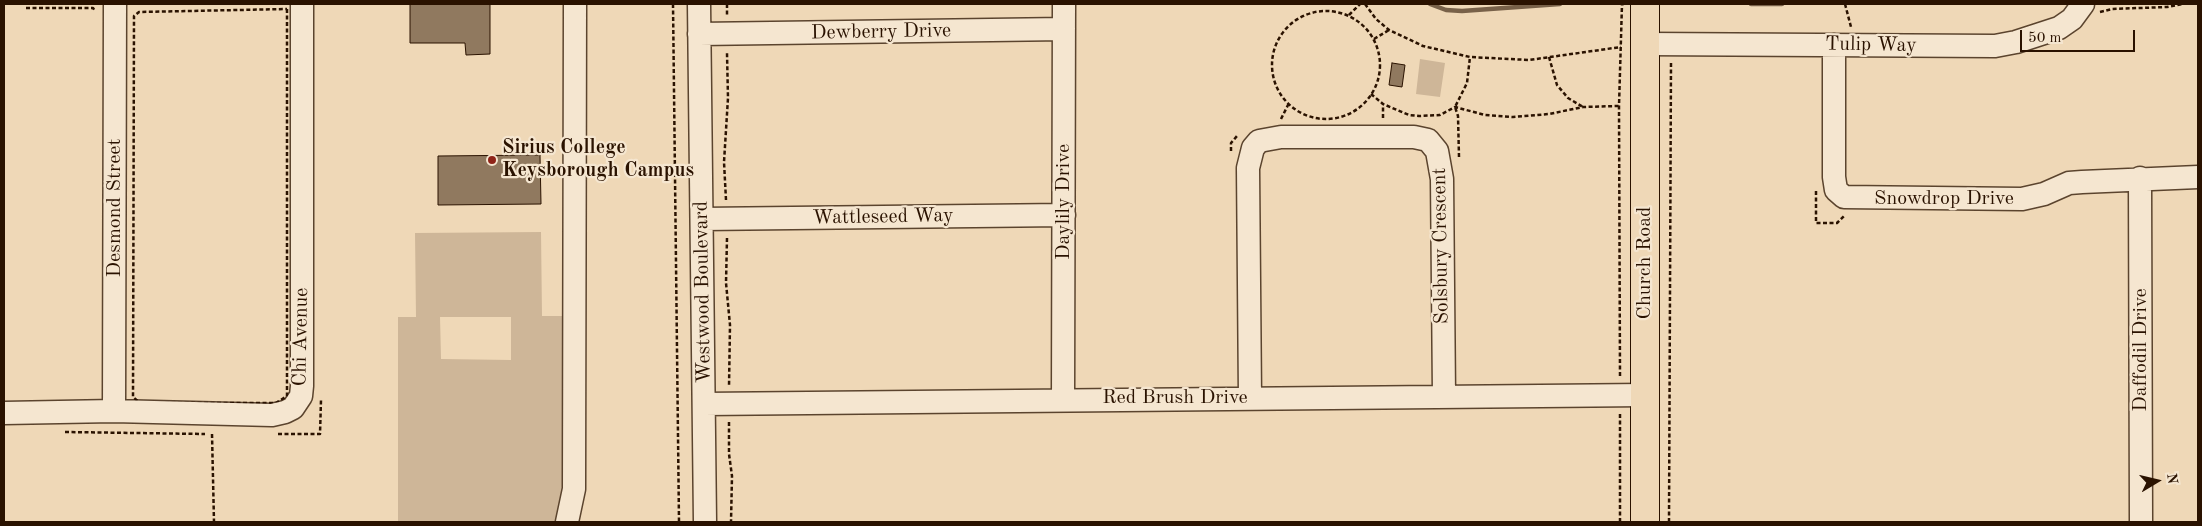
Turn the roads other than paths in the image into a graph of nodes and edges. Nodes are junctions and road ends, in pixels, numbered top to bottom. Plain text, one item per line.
1 (302, 4) edge
2 (575, 4) edge
3 (698, 4) edge
4 (1064, 4) edge
5 (1645, 4) edge
6 (108, 10) edge
7 (2088, 11) edge
8 (1064, 29) junction
9 (699, 34) junction
10 (1834, 44) junction
11 (1633, 45) junction
12 (2198, 177) edge
13 (2140, 178) junction
14 (1064, 215) junction
15 (702, 220) junction
16 (1633, 395) junction
17 (1444, 396) junction
18 (1250, 398) junction
19 (1063, 399) junction
20 (704, 404) junction
21 (114, 412) junction
22 (4, 413) edge
23 (706, 521) edge
24 (567, 522) edge
25 (1645, 522) edge
26 (2141, 522) edge

1 - 21 street, Chi Avenue
2 - 24 street
3 - 9 street, Westwood Boulevard
4 - 8 street, Daylily Drive
5 - 11 main road, Church Road
6 - 21 street, Desmond Street
7 - 10 street, Tulip Way
8 - 9 street, Dewberry Drive
8 - 14 street, Daylily Drive
9 - 15 street, Westwood Boulevard
10 - 11 street, Tulip Way
10 - 13 street, Snowdrop Drive
11 - 16 main road, Church Road
12 - 13 street, Snowdrop Drive
13 - 26 street, Daffodil Drive
14 - 15 street, Wattleseed Way
14 - 19 street, Daylily Drive
15 - 20 street, Westwood Boulevard
16 - 17 street, Red Brush Drive
16 - 25 main road, Church Road
17 - 18 street, Red Brush Drive
17 - 18 street, Solsbury Crescent
18 - 19 street, Red Brush Drive
19 - 20 street, Red Brush Drive
20 - 23 street, Westwood Boulevard
21 - 22 street, Chi Avenue

